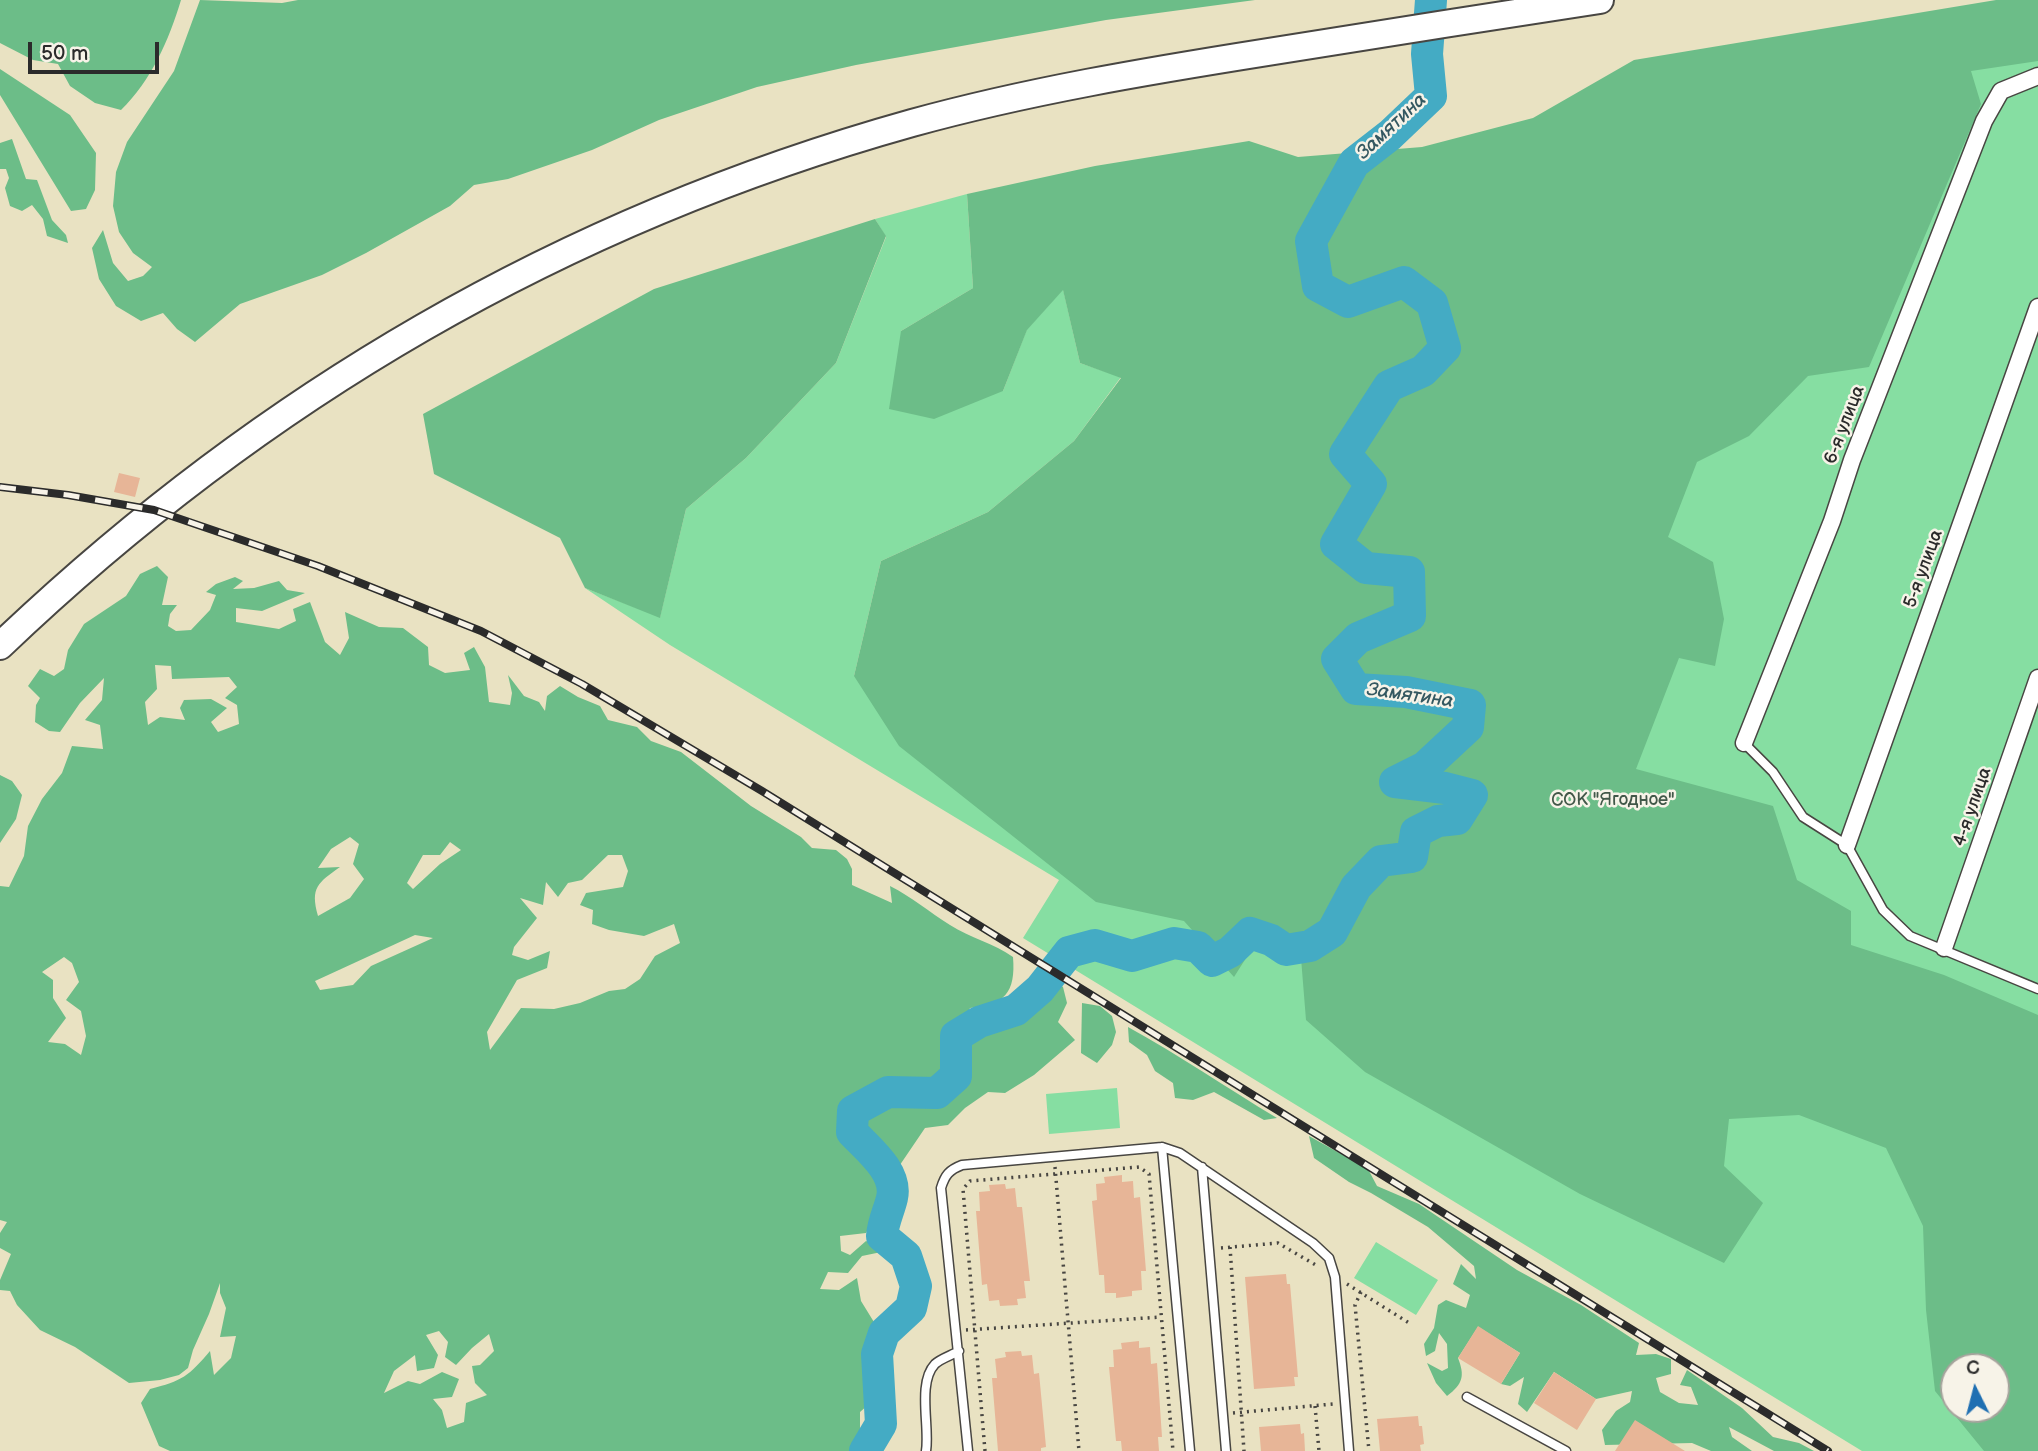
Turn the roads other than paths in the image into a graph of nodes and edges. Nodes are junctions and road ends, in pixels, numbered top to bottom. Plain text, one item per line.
1 (1600, 0) edge
2 (2038, 76) edge
3 (2038, 307) edge
4 (0, 646) edge
5 (2038, 678) edge
6 (1744, 743) joint
7 (1847, 845) junction
8 (1944, 948) junction
9 (2038, 989) edge
10 (1161, 1147) junction
11 (1202, 1167) junction
12 (959, 1351) junction
13 (1467, 1397) dead end
14 (926, 1451) edge
15 (968, 1451) edge
16 (1190, 1451) edge
17 (1226, 1451) edge
18 (1349, 1451) edge
19 (1566, 1451) edge

1 - 4 main road
2 - 6 street, 6-я улица
3 - 7 street, 5-я улица
5 - 8 street, 4-я улица
6 - 7 lane
7 - 8 lane
8 - 9 lane
10 - 11 lane
10 - 12 lane
10 - 16 lane
11 - 17 lane
11 - 18 lane
12 - 14 lane
12 - 15 lane
13 - 19 lane

